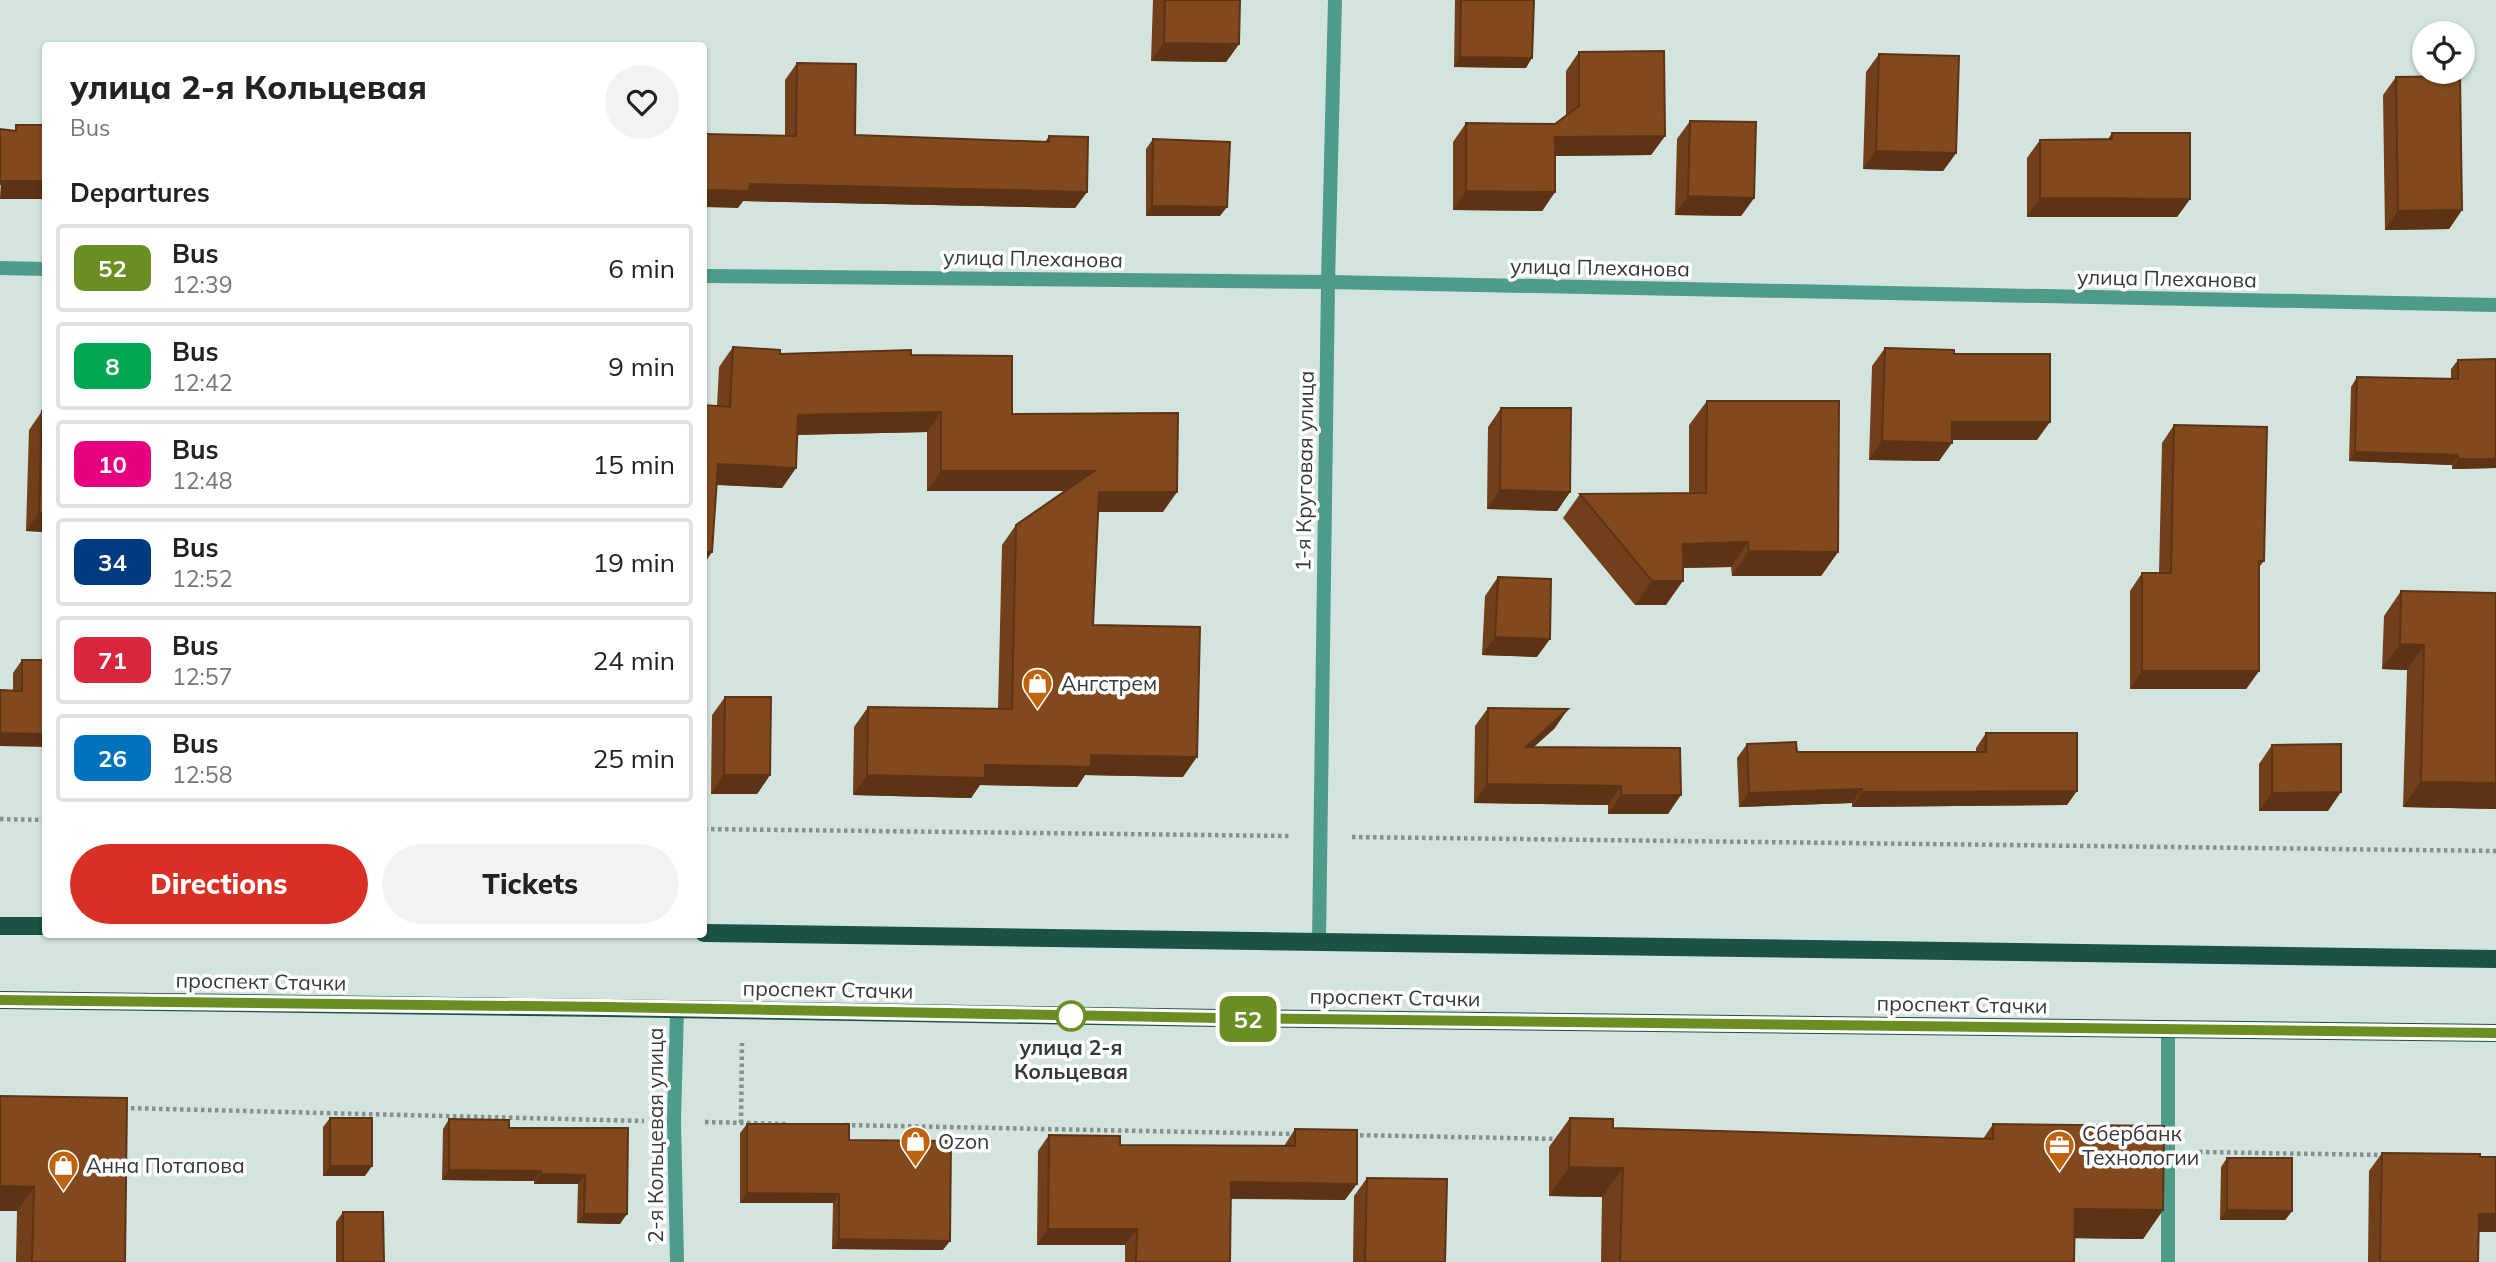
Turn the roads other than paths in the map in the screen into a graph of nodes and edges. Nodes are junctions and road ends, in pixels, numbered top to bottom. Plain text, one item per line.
1 (1335, 0) edge
2 (0, 268) edge
3 (42, 269) edge
4 (707, 276) edge
5 (1328, 282) junction
6 (2496, 305) edge
7 (0, 926) edge
8 (42, 926) edge
9 (707, 933) edge
10 (1319, 942) junction
11 (2496, 959) edge
12 (0, 1000) edge
13 (677, 1009) junction
14 (2168, 1029) junction
15 (2496, 1033) edge
16 (677, 1262) edge
17 (2168, 1262) edge

1 - 5 street, 1-я Круговая улица
2 - 3 street
4 - 5 street, улица Плеханова
5 - 6 street, улица Плеханова
5 - 10 street, 1-я Круговая улица
7 - 8 main road
9 - 10 main road
10 - 11 main road
12 - 13 main road, проспект Стачки
13 - 14 main road, проспект Стачки
13 - 16 street, 2-я Кольцевая улица
14 - 15 main road, проспект Стачки
14 - 17 street

